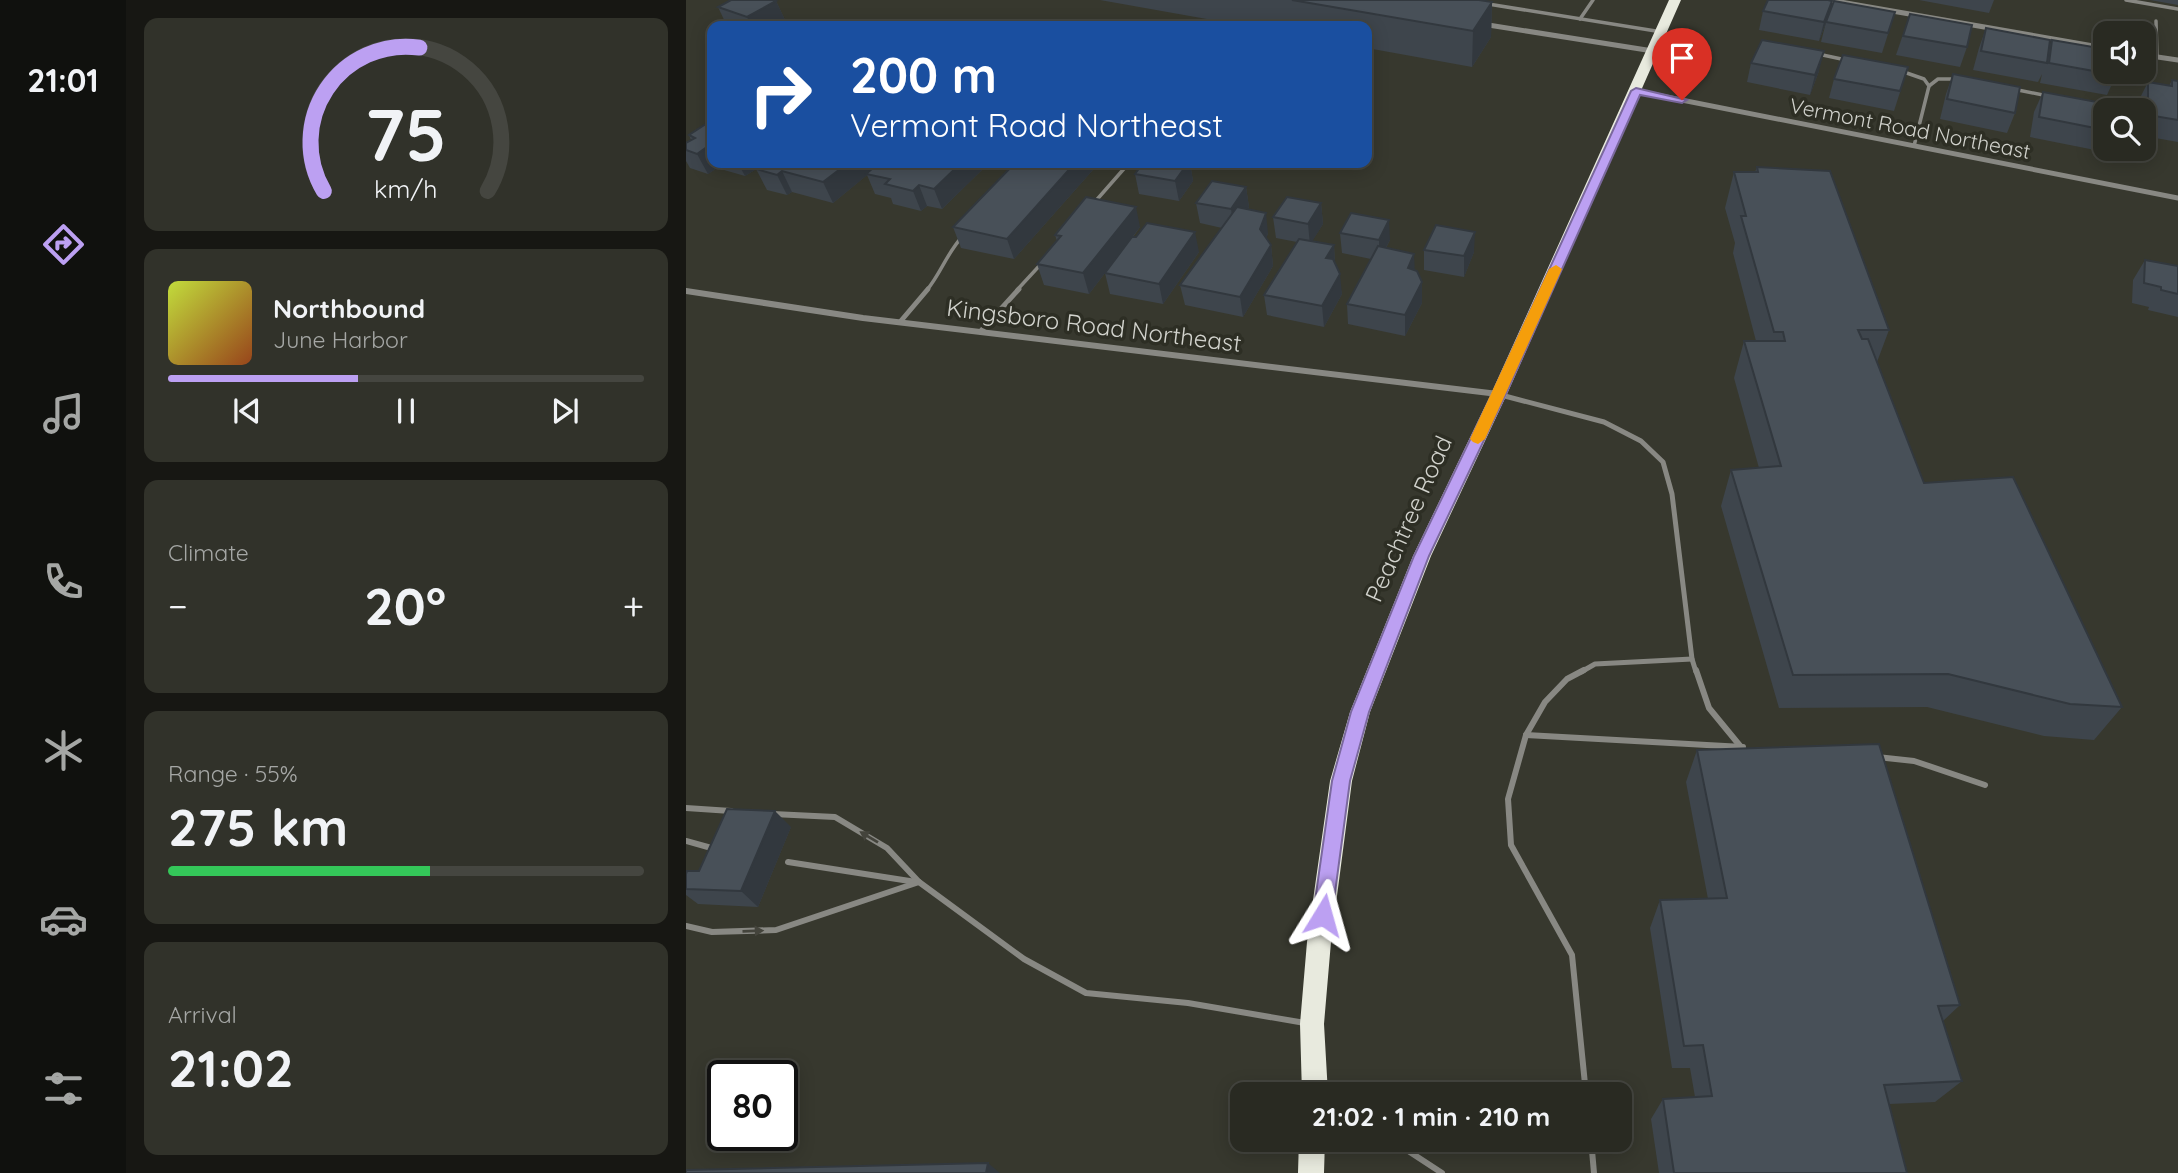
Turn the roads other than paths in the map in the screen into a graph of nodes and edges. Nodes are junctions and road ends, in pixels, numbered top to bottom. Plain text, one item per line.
1 (1593, 0) edge
2 (1675, 0) edge
3 (1829, 0) edge
4 (2126, 0) edge
5 (1487, 4) edge
6 (2178, 9) edge
7 (1580, 19) junction
8 (2156, 21) dead end
9 (1479, 24) edge
10 (1662, 32) junction
11 (2093, 46) edge
12 (1654, 51) junction
13 (1813, 53) edge
14 (2157, 57) joint
15 (1850, 61) edge
16 (2178, 61) edge
17 (1900, 71) edge
18 (1961, 80) edge
19 (1929, 86) junction
20 (2011, 89) edge
21 (1636, 91) junction
22 (2049, 96) edge
23 (1914, 146) junction
24 (1125, 168) edge
25 (2178, 198) edge
26 (1086, 212) edge
27 (968, 230) edge
28 (1043, 261) edge
29 (686, 291) edge
30 (900, 322) junction
31 (980, 332) junction
32 (1499, 394) junction
33 (1692, 659) junction
34 (1526, 735) junction
35 (1741, 747) junction
36 (1750, 751) edge
37 (1865, 757) edge
38 (1985, 785) dead end
39 (686, 808) edge
40 (740, 811) edge
41 (767, 813) edge
42 (686, 841) edge
43 (725, 852) edge
44 (789, 862) dead end
45 (919, 883) junction
46 (686, 926) edge
47 (1312, 1024) junction
48 (1316, 1082) edge
49 (1585, 1082) edge
50 (1312, 1152) edge
51 (1410, 1152) edge
52 (1592, 1152) edge
53 (1311, 1173) edge
54 (1442, 1173) edge
55 (1594, 1173) edge

1 - 7 lane
2 - 10 highway, Peachtree Road
3 - 11 street
4 - 6 lane
5 - 7 lane
7 - 10 lane
8 - 14 lane
9 - 12 street
10 - 12 highway, Peachtree Road
12 - 21 highway, Peachtree Road
13 - 15 lane
14 - 16 street
17 - 19 lane
18 - 19 lane
19 - 23 lane
20 - 22 lane
21 - 23 street, Vermont Road Northeast
21 - 32 highway, Peachtree Road
23 - 25 street, Vermont Road Northeast
24 - 26 lane
27 - 30 lane
28 - 31 lane
29 - 30 street, Kingsboro Road Northeast
30 - 31 street, Kingsboro Road Northeast
31 - 32 street, Kingsboro Road Northeast
32 - 33 lane
32 - 47 highway, Peachtree Road
33 - 34 lane
33 - 35 lane
34 - 35 lane
34 - 49 lane
35 - 36 lane
37 - 38 lane
39 - 40 lane
45 -> 41 lane
42 - 43 lane
44 - 45 lane
46 -> 45 lane
45 - 47 lane
47 - 48 highway, Peachtree Road
50 - 53 highway
51 - 54 lane
52 - 55 lane

